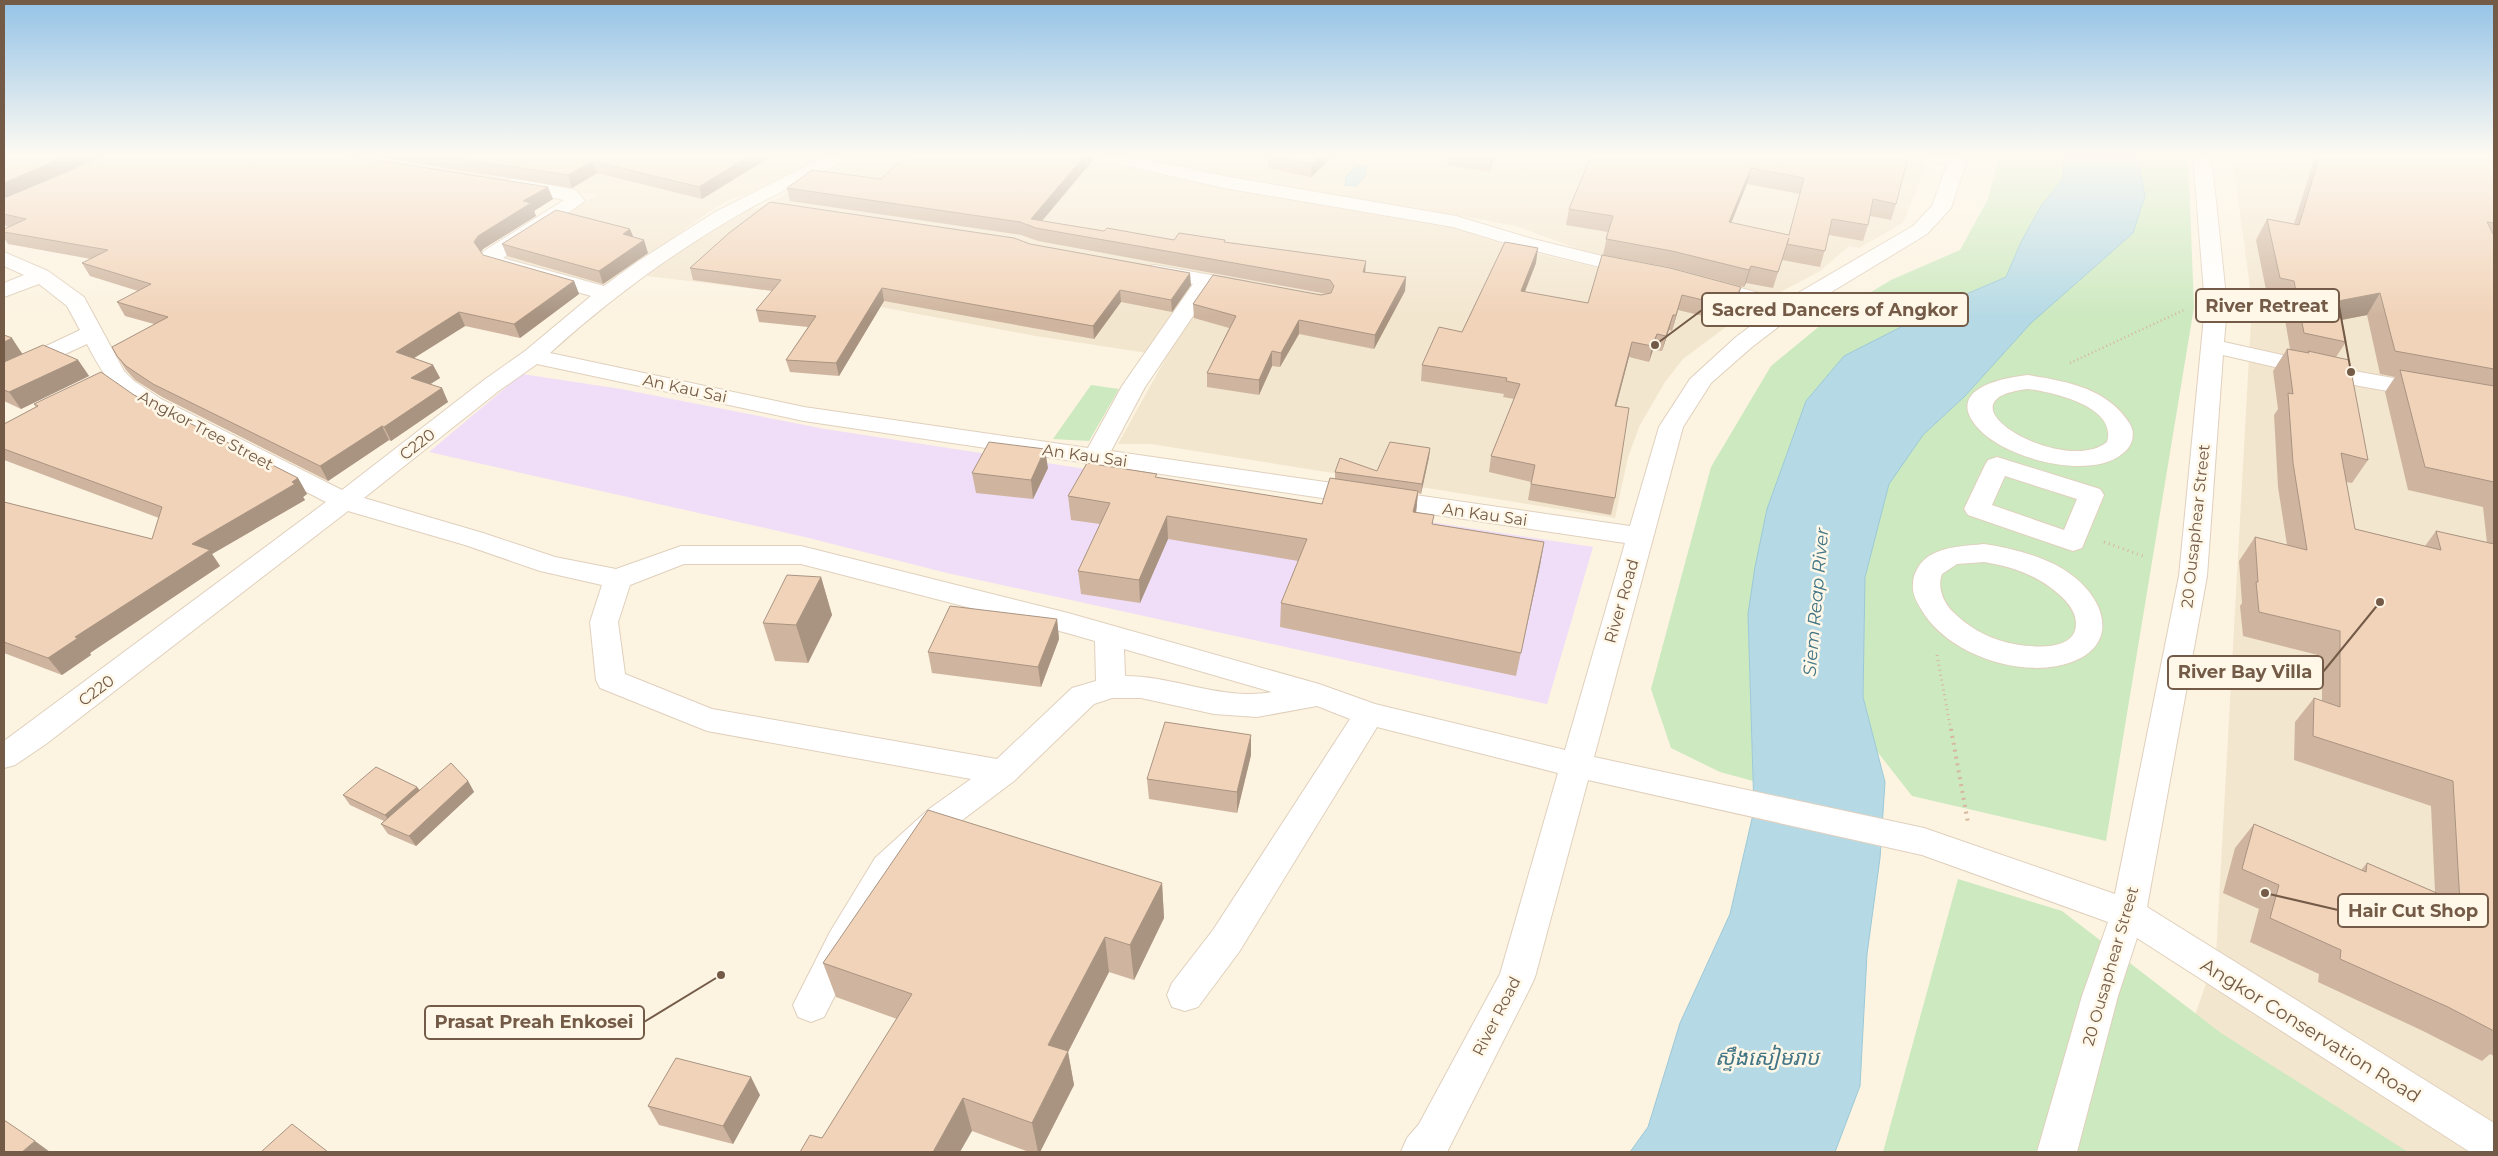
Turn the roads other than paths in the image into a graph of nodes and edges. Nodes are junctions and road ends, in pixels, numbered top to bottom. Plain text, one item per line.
1 (564, 208) edge
2 (736, 208) edge
3 (1374, 208) edge
4 (1941, 208) edge
5 (2207, 208) edge
6 (4, 258) edge
7 (1139, 268) edge
8 (1658, 274) edge
9 (41, 275) junction
10 (1686, 280) edge
11 (1206, 281) junction
12 (4, 291) edge
13 (1264, 291) edge
14 (607, 294) junction
15 (1788, 309) junction
16 (92, 333) junction
17 (2213, 346) junction
18 (533, 356) junction
19 (4, 375) edge
20 (2028, 382) joint
21 (2494, 403) edge
22 (1096, 456) junction
23 (344, 501) junction
24 (1639, 536) junction
25 (618, 579) junction
26 (1936, 612) joint
27 (1110, 635) junction
28 (1111, 687) junction
29 (1319, 694) junction
30 (1368, 714) junction
31 (4, 756) edge
32 (1575, 765) junction
33 (1003, 772) junction
34 (2128, 914) junction
35 (1185, 995) dead end
36 (811, 1005) dead end
37 (2494, 1145) edge
38 (1421, 1152) edge
39 (2056, 1152) edge

1 - 14 street
2 - 14 street, C220
3 - 8 street
4 - 15 street, River Road
5 - 17 street, 20 Ousaphear Street
6 - 9 street, Angkor Tree Street
7 - 11 street
9 - 12 street
9 - 16 street, Angkor Tree Street
10 - 15 street
11 - 13 street
11 - 22 street
14 - 18 street, C220
15 - 24 street, River Road
16 - 19 street
16 - 23 street, Angkor Tree Street
17 - 21 street
17 - 34 street, 20 Ousaphear Street
18 - 22 street, An Kau Sai
18 - 23 street, C220
20 - 20 street
22 - 24 street, An Kau Sai
23 - 25 street, Angkor Tree Street
23 - 31 street, C220
24 - 32 street, River Road
25 - 27 street, Angkor Conservation Road
25 - 33 street
26 - 26 street
27 - 28 street
27 - 29 street, Angkor Conservation Road
28 - 29 street
28 - 33 street
29 - 30 street, Angkor Conservation Road
30 - 32 street, Angkor Conservation Road
30 - 35 street
32 - 34 street, Angkor Conservation Road
32 - 38 street, River Road
33 - 36 street
34 - 37 street, Angkor Conservation Road
34 - 39 street, 20 Ousaphear Street

